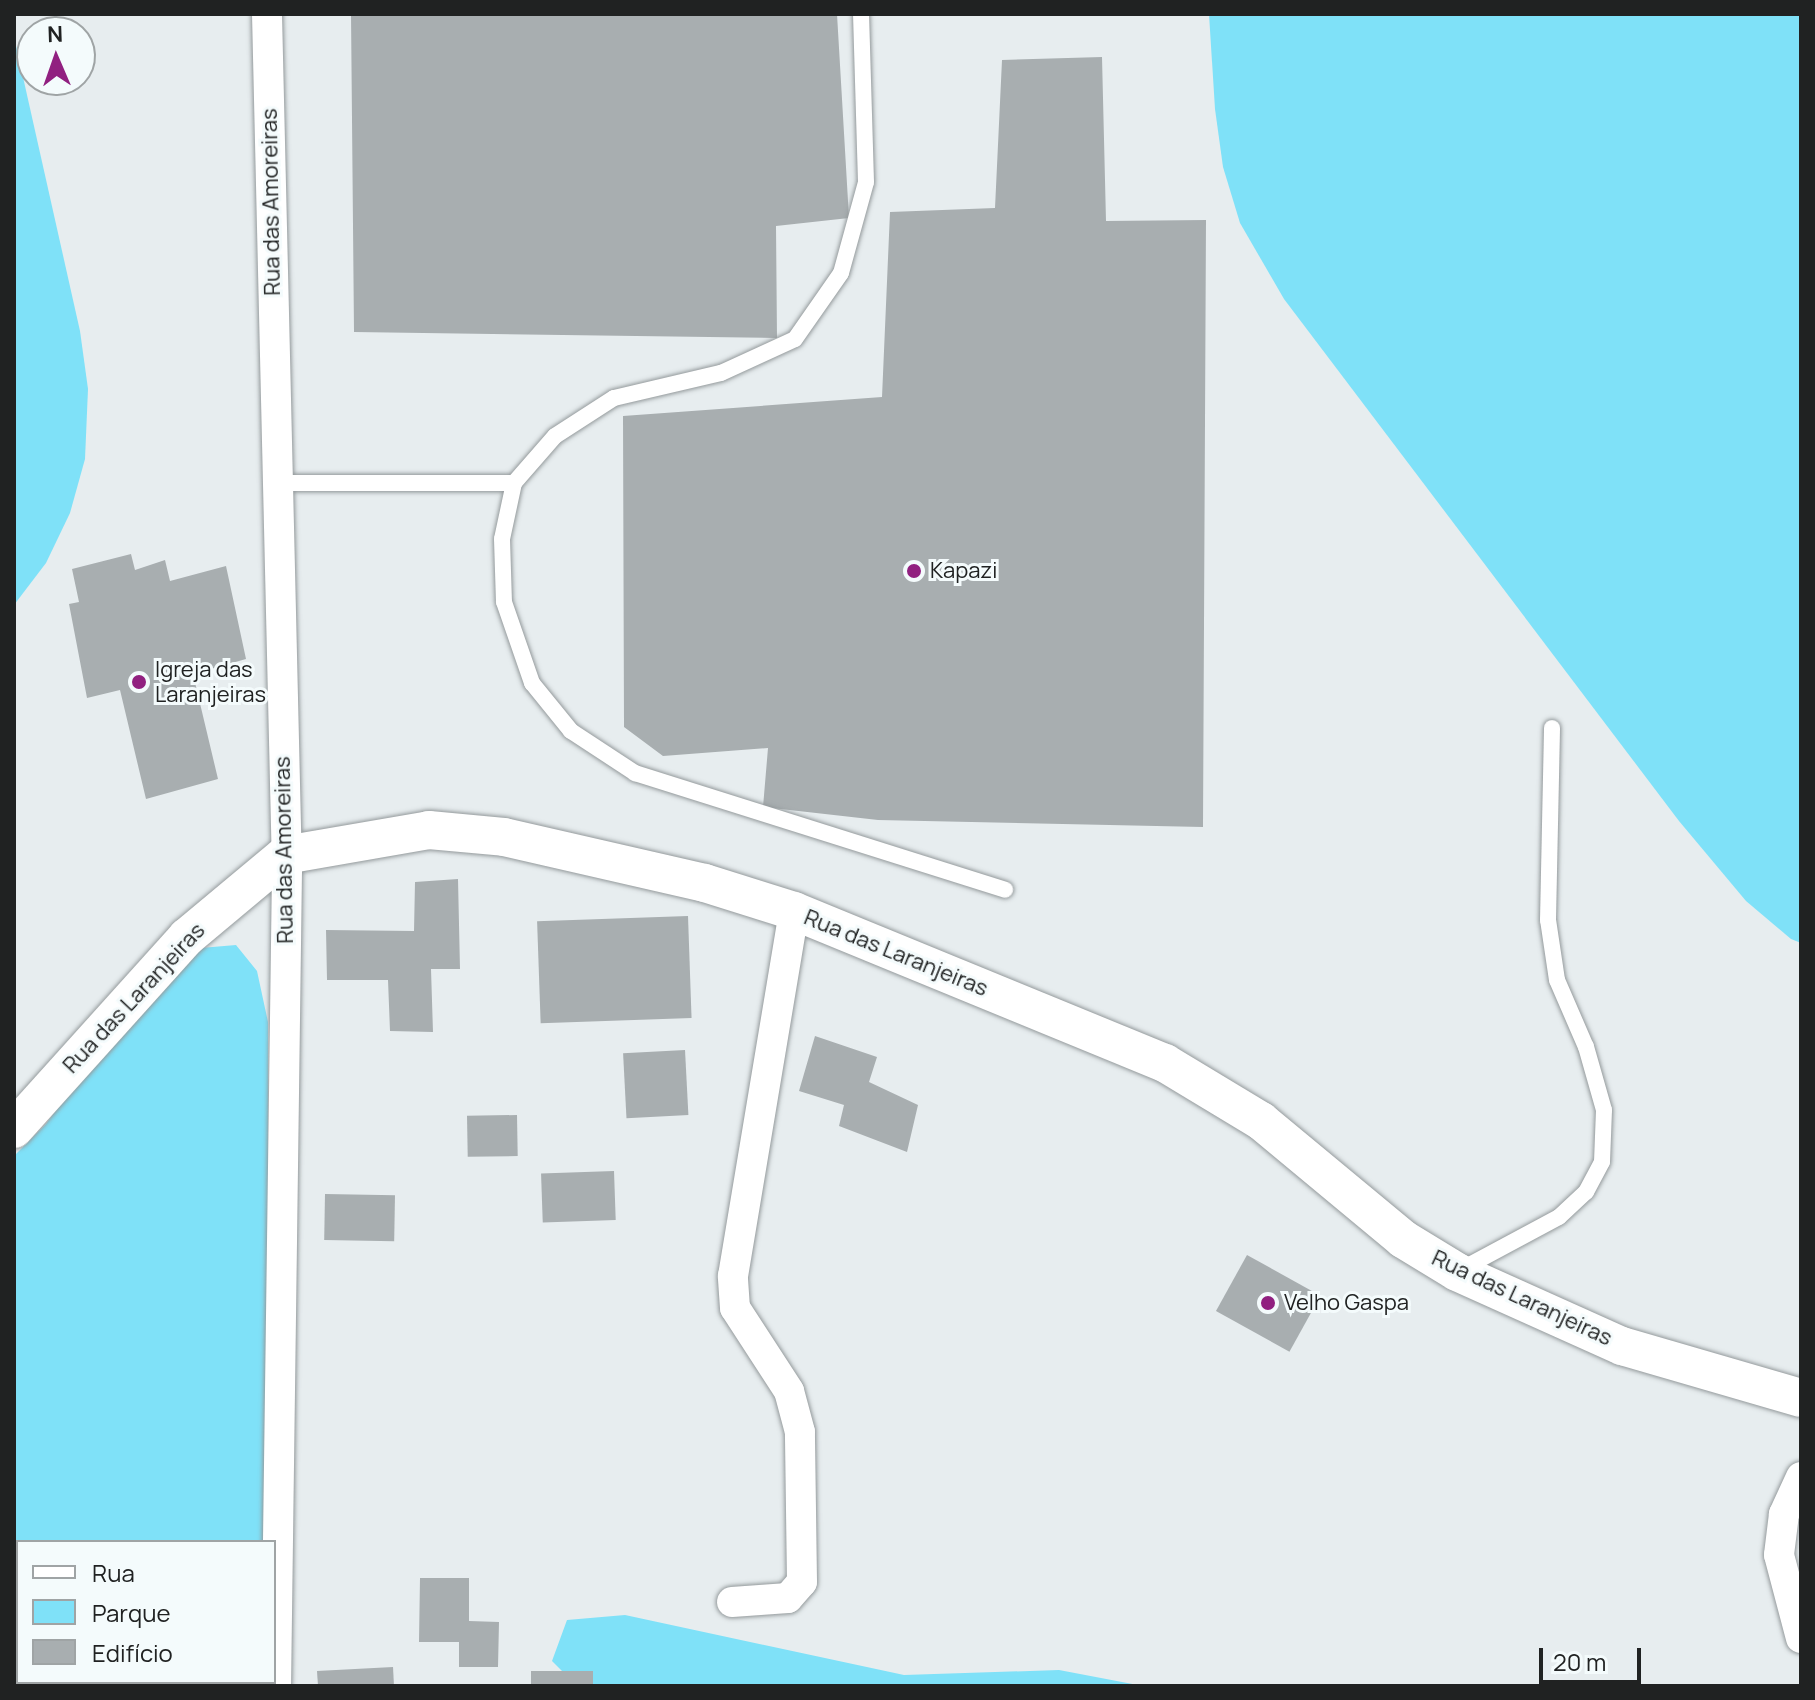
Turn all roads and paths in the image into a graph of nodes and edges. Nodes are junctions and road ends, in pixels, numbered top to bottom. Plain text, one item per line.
1 (267, 14) edge
2 (861, 14) edge
3 (278, 483) junction
4 (514, 483) junction
5 (1552, 728) dead end
6 (285, 855) junction
7 (1005, 890) dead end
8 (794, 911) junction
9 (14, 1129) edge
10 (1457, 1272) junction
11 (1801, 1398) edge
12 (1801, 1477) edge
13 (732, 1602) dead end
14 (1801, 1638) edge
15 (276, 1686) edge

1 - 3 street, Rua das Amoreiras
2 - 4 lane
3 - 4 lane
3 - 6 street, Rua das Amoreiras
4 - 7 lane
5 - 10 lane
6 - 8 street, Rua das Laranjeiras
6 - 9 street, Rua das Laranjeiras
6 - 15 street, Rua das Amoreiras
8 - 10 street, Rua das Laranjeiras
8 - 13 street
10 - 11 street, Rua das Laranjeiras
12 - 14 street

